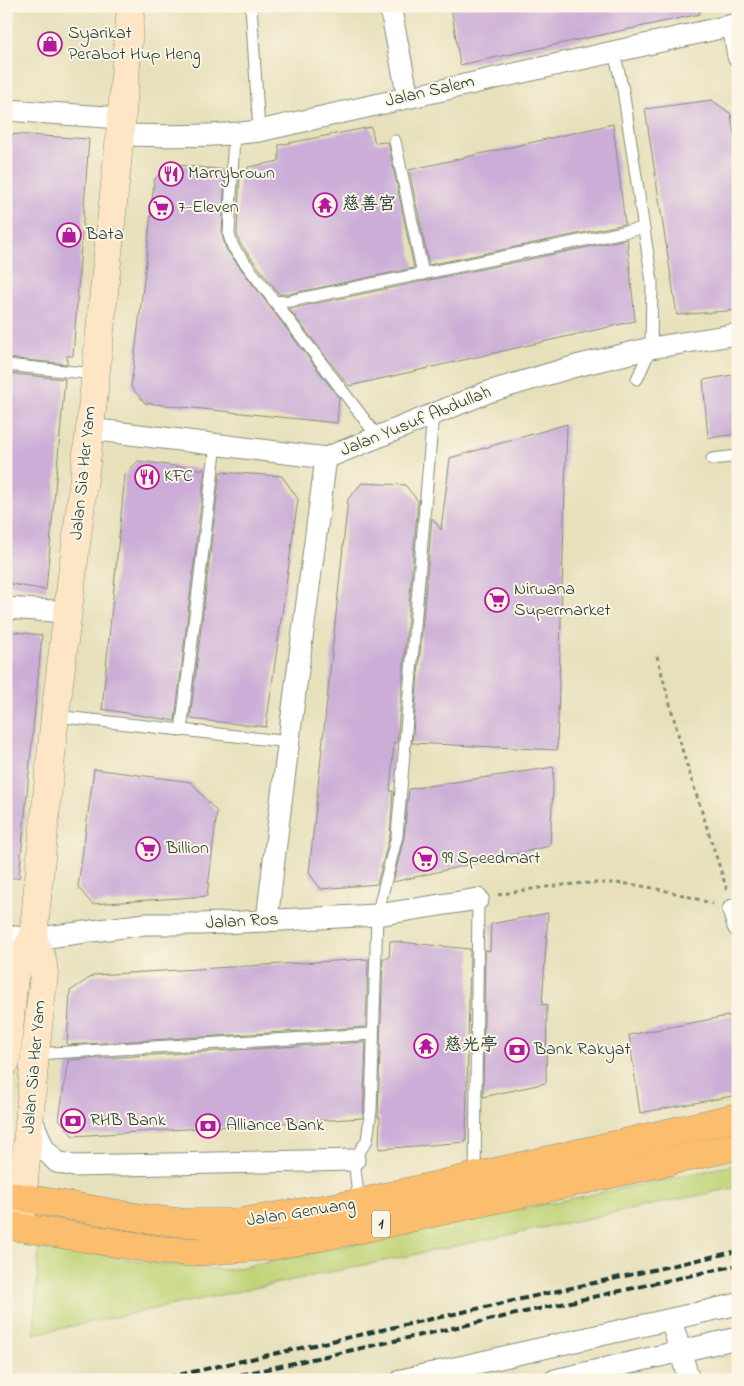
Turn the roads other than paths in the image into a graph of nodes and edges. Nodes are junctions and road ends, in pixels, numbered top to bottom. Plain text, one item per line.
1 (131, 6) edge
2 (251, 6) edge
3 (390, 6) edge
4 (736, 24) edge
5 (614, 52) junction
6 (738, 56) edge
7 (408, 97) junction
8 (7, 110) edge
9 (6, 117) edge
10 (120, 126) junction
11 (259, 131) junction
12 (234, 134) junction
13 (395, 141) dead end
14 (643, 228) junction
15 (423, 274) junction
16 (276, 302) junction
17 (738, 334) edge
18 (650, 348) junction
19 (6, 365) edge
20 (94, 374) junction
21 (637, 379) dead end
22 (433, 414) junction
23 (90, 429) junction
24 (377, 436) junction
25 (216, 444) junction
26 (738, 456) edge
27 (326, 458) junction
28 (712, 459) dead end
29 (6, 608) edge
30 (68, 612) junction
31 (55, 716) junction
32 (182, 731) junction
33 (290, 742) junction
34 (478, 899) joint
35 (377, 915) junction
36 (267, 921) junction
37 (6, 936) edge
38 (33, 938) junction
39 (372, 1034) junction
40 (7, 1054) edge
41 (35, 1054) junction
42 (30, 1115) junction
43 (738, 1117) edge
44 (738, 1146) edge
45 (354, 1160) junction
46 (475, 1177) junction
47 (15, 1197) edge
48 (359, 1204) junction
49 (13, 1226) edge
50 (738, 1304) edge
51 (671, 1320) junction
52 (738, 1338) edge
53 (680, 1351) junction
54 (402, 1380) edge
55 (555, 1380) edge
56 (689, 1380) edge

1 - 10 street, Jalan Sia Her Yam
2 - 11 lane
3 - 7 street
4 - 5 street, Jalan Salem
4 - 6 street
5 - 7 street, Jalan Salem
5 - 14 lane
7 - 11 street, Jalan Salem
8 - 9 lane
8 - 10 street, Jalan Salem
10 - 12 street, Jalan Salem
10 - 20 street, Jalan Sia Her Yam
11 - 12 street, Jalan Salem
12 - 16 lane
13 - 15 lane
14 - 15 lane
14 - 18 lane
15 - 16 lane
16 - 24 lane
17 - 18 street, Jalan Yusuf Abdullah
18 - 21 lane
18 - 22 street, Jalan Yusuf Abdullah
19 - 20 lane
20 - 23 street, Jalan Sia Her Yam
22 - 24 street, Jalan Yusuf Abdullah
22 - 35 lane
23 - 25 street, Jalan Yusuf Abdullah
23 - 30 street, Jalan Sia Her Yam
24 - 27 street, Jalan Yusuf Abdullah
25 - 27 street, Jalan Yusuf Abdullah
25 - 32 lane
26 - 28 lane
27 - 33 street
29 - 30 street
30 - 31 street, Jalan Sia Her Yam
31 - 32 lane
31 - 38 street, Jalan Sia Her Yam
32 - 33 lane
33 - 36 street
34 - 35 street, Jalan Ros
34 - 46 lane
35 - 36 street, Jalan Ros
35 - 39 lane
36 - 38 street, Jalan Ros
37 - 38 street, Jalan Ros
38 - 40 street, Jalan Sia Her Yam
38 - 41 street, Jalan Sia Her Yam
39 - 41 lane
39 - 45 lane
41 - 42 street, Jalan Sia Her Yam
42 - 45 street
42 - 47 street, Jalan Sia Her Yam
43 - 46 highway, Jalan Genuang / 1
44 - 49 highway, Jalan Genuang / 1
45 - 48 lane
46 - 48 highway, Jalan Genuang / 1
47 - 48 highway, Jalan Genuang / 1
47 - 49 street, Jalan Sia Her Yam
50 - 51 street
51 - 53 street
51 - 54 street
52 - 53 street
53 - 55 street
53 - 56 street

